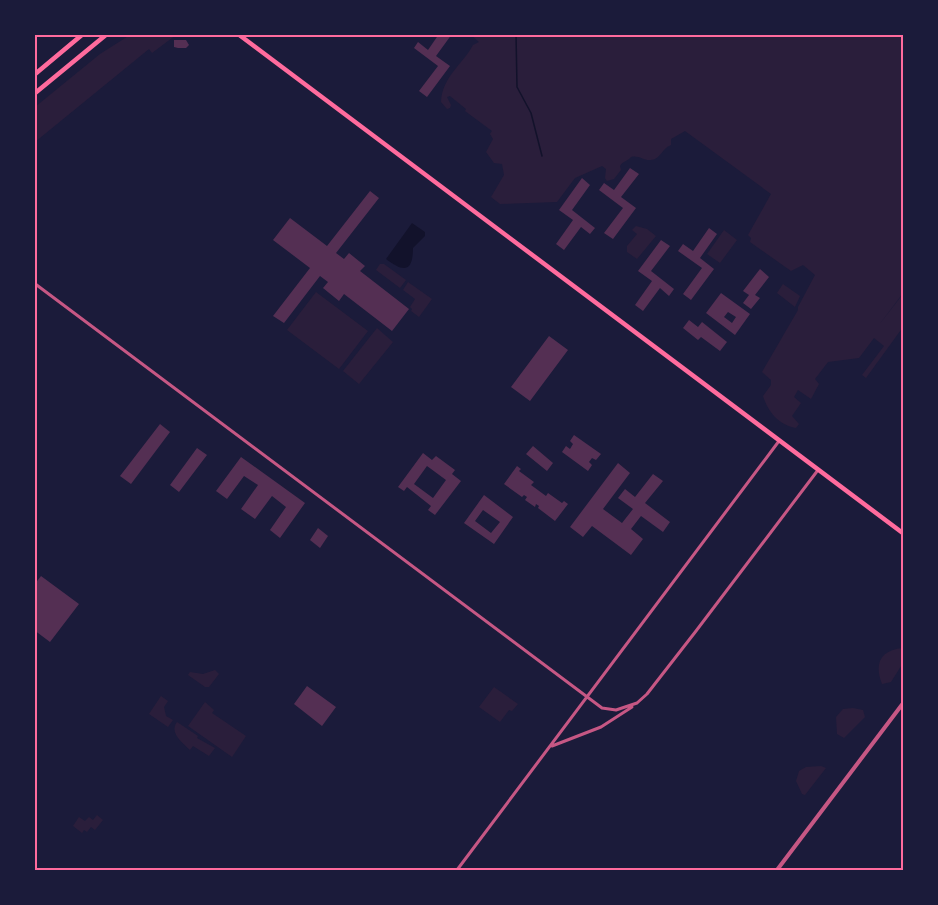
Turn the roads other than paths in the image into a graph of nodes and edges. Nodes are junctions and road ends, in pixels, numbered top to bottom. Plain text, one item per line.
1 (83, 34) edge
2 (107, 34) edge
3 (238, 34) edge
4 (34, 75) edge
5 (34, 94) edge
6 (34, 284) edge
7 (779, 441) junction
8 (818, 470) junction
9 (903, 534) edge
10 (588, 697) junction
11 (903, 702) edge
12 (637, 703) junction
13 (550, 747) junction
14 (457, 870) edge
15 (777, 870) edge

1 - 4 main road
2 - 5 main road
3 - 7 main road
6 - 10 street
7 - 8 main road
7 - 10 street
8 - 9 main road
8 - 12 street
10 - 12 street
10 - 13 street
11 - 15 street
12 - 13 street
13 - 14 street

